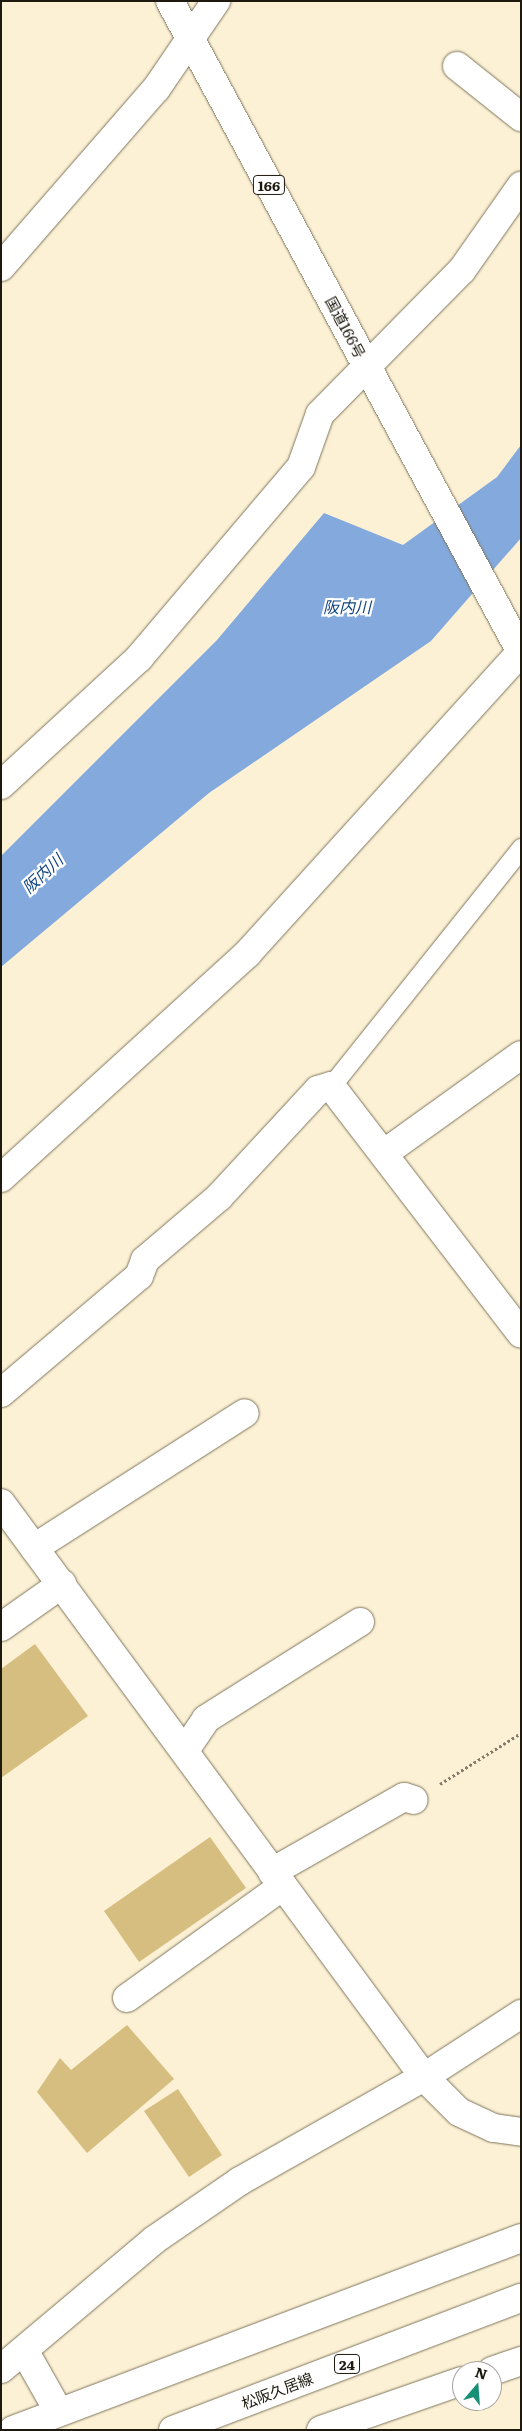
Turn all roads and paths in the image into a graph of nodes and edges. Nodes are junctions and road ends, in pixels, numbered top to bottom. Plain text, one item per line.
1 (170, 1) edge
2 (216, 1) edge
3 (189, 36) junction
4 (457, 66) dead end
5 (521, 117) edge
6 (521, 186) edge
7 (1, 267) edge
8 (370, 374) junction
9 (521, 652) edge
10 (1, 785) edge
11 (521, 848) edge
12 (521, 1055) edge
13 (331, 1086) junction
14 (386, 1152) junction
15 (1, 1178) edge
16 (521, 1334) edge
17 (1, 1393) edge
18 (245, 1413) dead end
19 (1, 1503) edge
20 (34, 1548) junction
21 (62, 1584) junction
22 (360, 1622) dead end
23 (1, 1627) edge
24 (521, 1733) edge
25 (186, 1749) junction
26 (414, 1800) joint
27 (278, 1879) junction
28 (127, 1998) dead end
29 (521, 2014) edge
30 (424, 2077) junction
31 (521, 2132) edge
32 (521, 2238) edge
33 (521, 2298) edge
34 (25, 2352) junction
35 (521, 2361) edge
36 (502, 2368) edge
37 (1, 2369) edge
38 (452, 2384) edge
39 (59, 2412) junction
40 (13, 2430) edge
41 (173, 2430) edge
42 (321, 2430) edge

1 - 3 main road, 国道166号 / 166
2 - 3 main road
3 - 7 main road
3 - 8 main road, 国道166号 / 166
4 - 5 main road
6 - 8 main road
8 - 9 main road, 国道166号 / 166
8 - 10 main road
9 - 15 main road
11 - 13 lane
12 - 14 main road
13 - 14 main road
13 - 17 main road
14 - 16 main road
18 - 20 main road
19 - 20 main road
20 - 21 main road
21 - 23 main road
21 - 25 main road
22 - 25 main road
24 - 26 path
25 - 27 main road
26 - 27 main road
27 - 28 main road
27 - 30 main road
29 - 30 main road
30 - 31 main road
30 - 34 main road
32 - 39 main road
33 - 41 main road, 松阪久居線 / 24
34 - 37 main road
34 - 39 main road
35 - 36 main road
38 - 42 main road
39 - 40 main road

